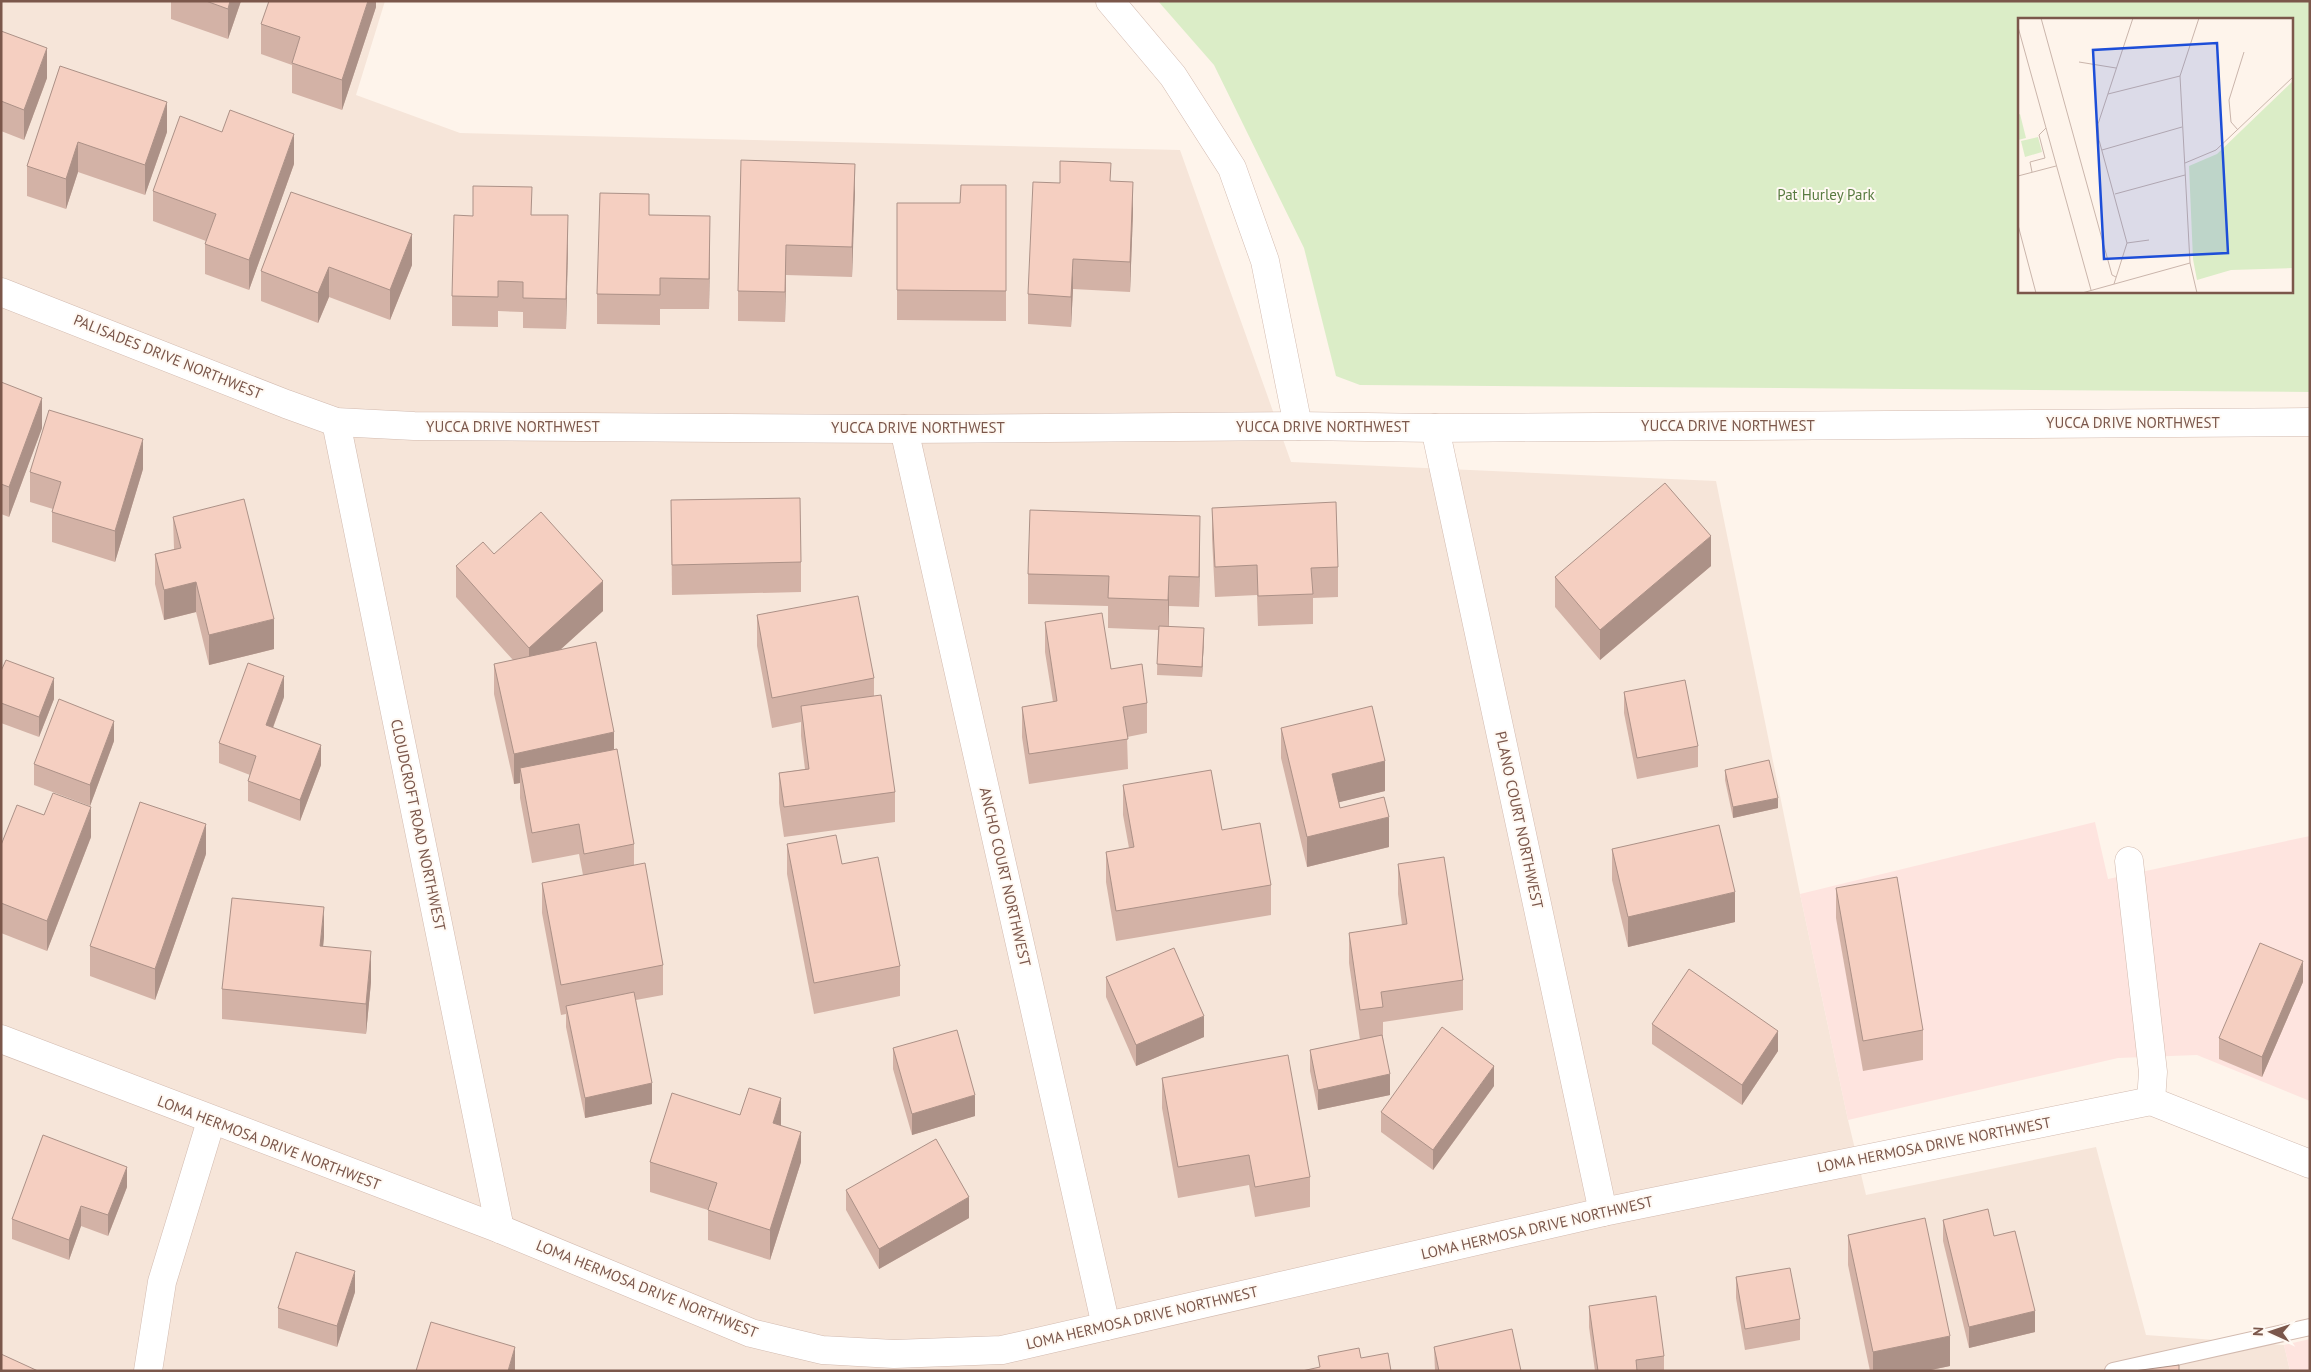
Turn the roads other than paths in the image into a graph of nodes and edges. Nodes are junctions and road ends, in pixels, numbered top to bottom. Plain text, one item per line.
1 (1110, 1) edge
2 (1, 292) edge
3 (336, 422) junction
4 (2310, 422) edge
5 (1298, 426) junction
6 (1436, 428) junction
7 (904, 429) junction
8 (2130, 861) dead end
9 (1, 1039) edge
10 (2150, 1101) junction
11 (211, 1121) junction
12 (2310, 1164) edge
13 (1603, 1212) junction
14 (500, 1230) junction
15 (1106, 1326) junction
16 (2310, 1328) edge
17 (148, 1371) edge
18 (2113, 1371) edge

1 - 5 street
2 - 3 street, PALISADES DRIVE NORTHWEST
3 - 7 street, YUCCA DRIVE NORTHWEST
3 - 14 street, CLOUDCROFT ROAD NORTHWEST
4 - 6 street, YUCCA DRIVE NORTHWEST
5 - 6 street, YUCCA DRIVE NORTHWEST
5 - 7 street, YUCCA DRIVE NORTHWEST
6 - 13 street, PLANO COURT NORTHWEST
7 - 15 street, ANCHO COURT NORTHWEST
8 - 10 street
9 - 11 street, LOMA HERMOSA DRIVE NORTHWEST
10 - 12 street
10 - 13 street, LOMA HERMOSA DRIVE NORTHWEST
11 - 14 street, LOMA HERMOSA DRIVE NORTHWEST
11 - 17 street
13 - 15 street, LOMA HERMOSA DRIVE NORTHWEST
14 - 15 street, LOMA HERMOSA DRIVE NORTHWEST
16 - 18 lane

